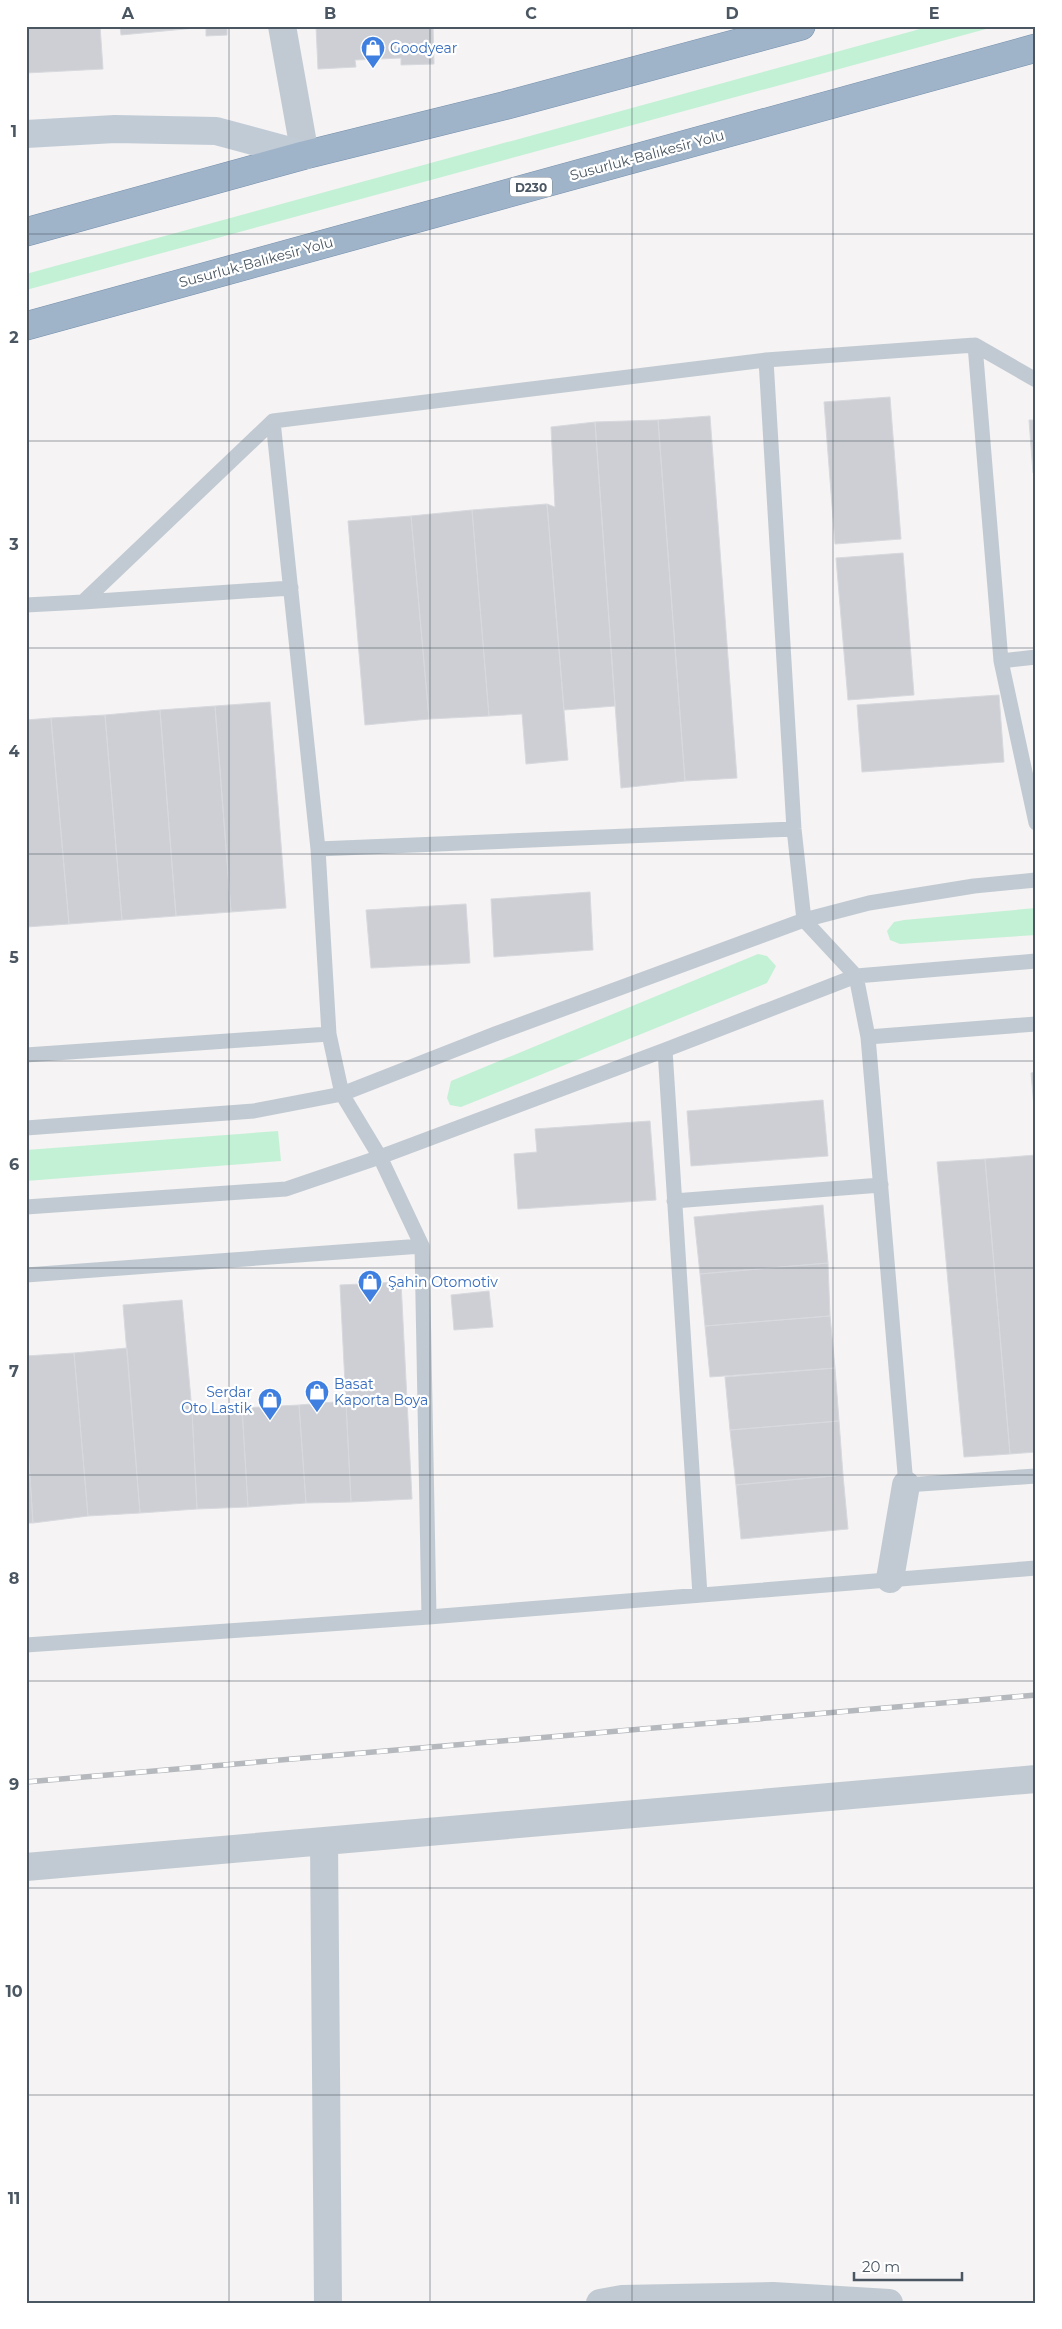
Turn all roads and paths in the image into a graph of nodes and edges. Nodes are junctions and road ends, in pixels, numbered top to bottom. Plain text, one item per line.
1 (282, 26) edge
2 (801, 26) edge
3 (1036, 48) edge
4 (26, 134) edge
5 (305, 155) junction
6 (26, 232) edge
7 (26, 326) edge
8 (975, 345) junction
9 (766, 360) junction
10 (1036, 380) edge
11 (273, 421) junction
12 (291, 588) junction
13 (84, 602) junction
14 (26, 605) edge
15 (1036, 657) edge
16 (1000, 661) junction
17 (1036, 823) edge
18 (794, 830) junction
19 (318, 849) junction
20 (1036, 880) edge
21 (804, 920) junction
22 (1036, 961) edge
23 (856, 976) junction
24 (1036, 1024) edge
25 (329, 1034) junction
26 (868, 1037) junction
27 (665, 1050) junction
28 (26, 1055) edge
29 (342, 1094) junction
30 (26, 1128) edge
31 (380, 1157) junction
32 (881, 1184) junction
33 (674, 1201) junction
34 (26, 1207) edge
35 (422, 1246) junction
36 (26, 1276) edge
37 (1036, 1476) edge
38 (906, 1485) junction
39 (1036, 1568) edge
40 (890, 1579) junction
41 (700, 1595) junction
42 (430, 1617) junction
43 (26, 1645) edge
44 (1036, 1779) edge
45 (324, 1841) junction
46 (26, 1867) edge
47 (328, 2303) edge
48 (600, 2303) edge
49 (889, 2303) edge

1 - 5 street
2 - 5 highway
3 - 7 highway, Susurluk-Balıkesir Yolu / D230
4 - 5 main road
5 - 6 highway
8 - 9 lane
8 - 10 lane
8 - 16 lane
9 - 11 lane
9 - 18 lane
11 - 12 lane
11 - 13 lane
12 - 13 lane
12 - 19 lane
13 - 14 lane
15 - 16 lane
16 - 17 lane
18 - 19 lane
18 - 21 lane
19 - 25 lane
20 - 21 lane
21 - 23 lane
21 - 29 lane
22 - 23 lane
23 - 26 lane
23 - 27 lane
24 - 26 lane
25 - 28 lane
25 - 29 lane
26 - 32 lane
27 - 31 lane
27 - 33 lane
29 - 30 lane
29 - 31 lane
31 - 34 lane
31 - 35 lane
32 - 33 lane
32 - 38 lane
33 - 41 lane
35 - 36 lane
35 - 42 lane
37 - 38 lane
38 - 40 street
39 - 40 lane
40 - 41 lane
41 - 42 lane
42 - 43 lane
44 - 45 street
45 - 46 street
45 - 47 street
48 - 49 street

